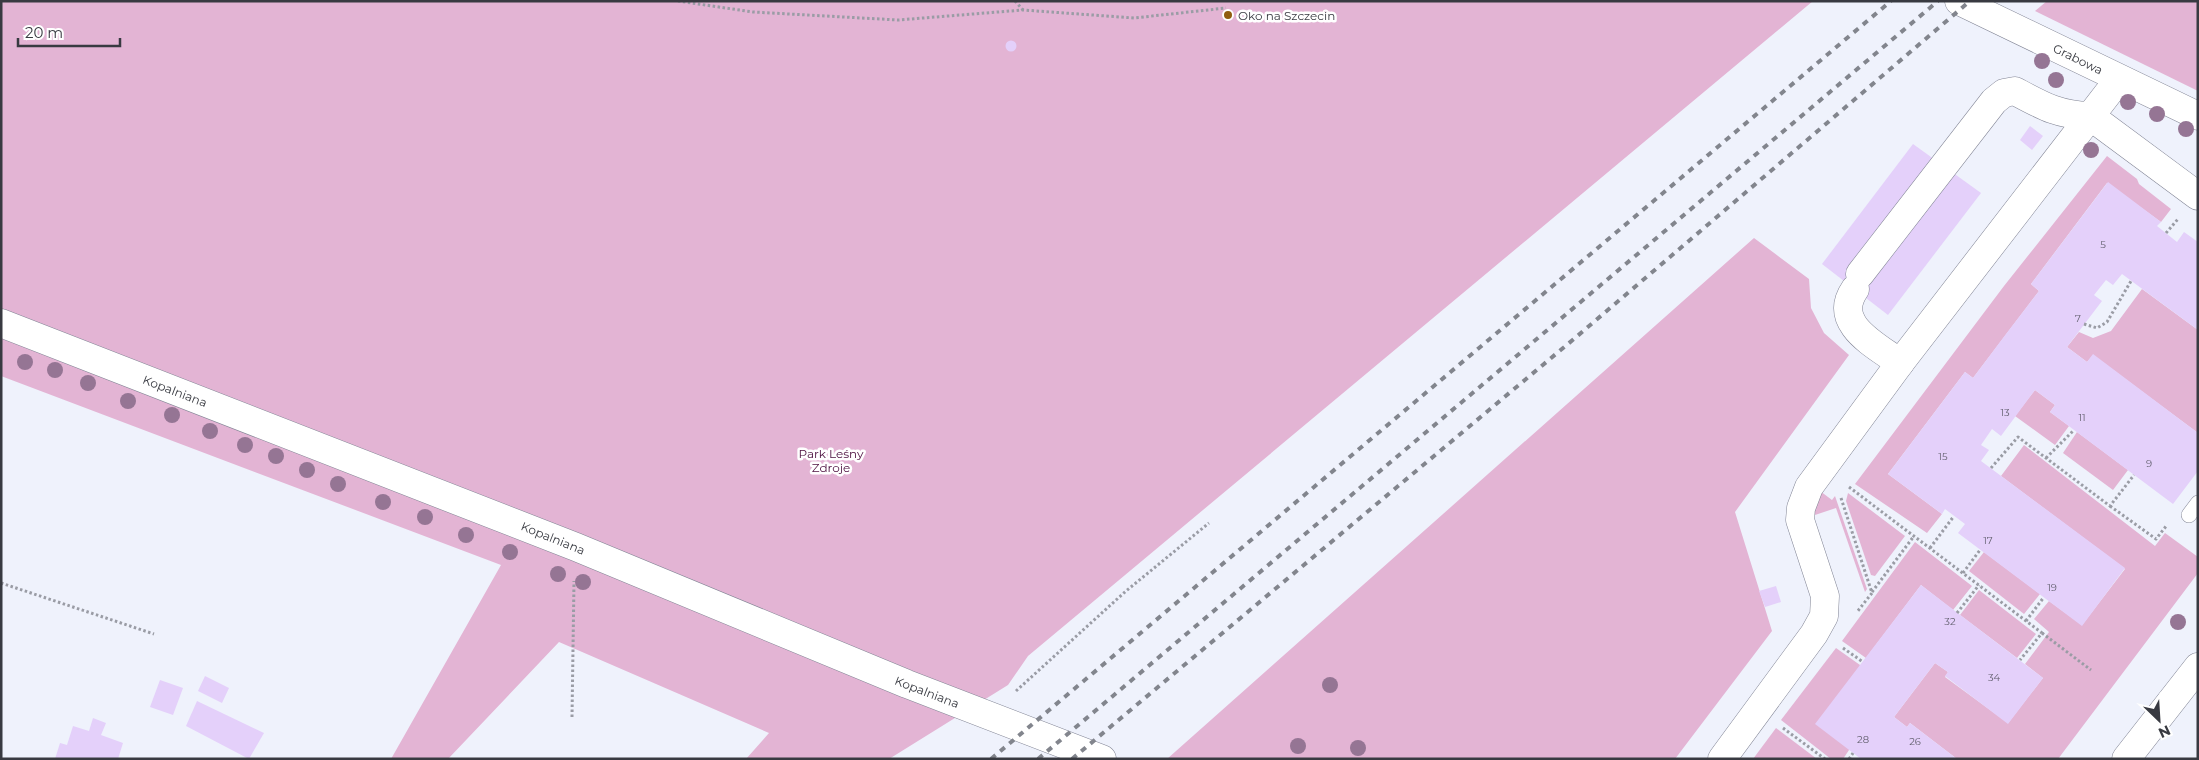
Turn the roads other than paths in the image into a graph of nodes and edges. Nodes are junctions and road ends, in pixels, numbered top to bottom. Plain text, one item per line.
1 (1959, 1) edge
2 (2119, 80) junction
3 (2090, 116) junction
4 (2198, 116) edge
5 (2198, 196) edge
6 (1, 323) edge
7 (1900, 363) junction
8 (2198, 667) edge
9 (1102, 759) edge
10 (1722, 759) edge
11 (2126, 759) edge

1 - 2 street, Grabowa
2 - 3 street
2 - 4 street, Grabowa
3 - 5 street
3 - 7 street
3 - 7 street
6 - 9 street, Kopalniana
7 - 10 street
8 - 11 street

